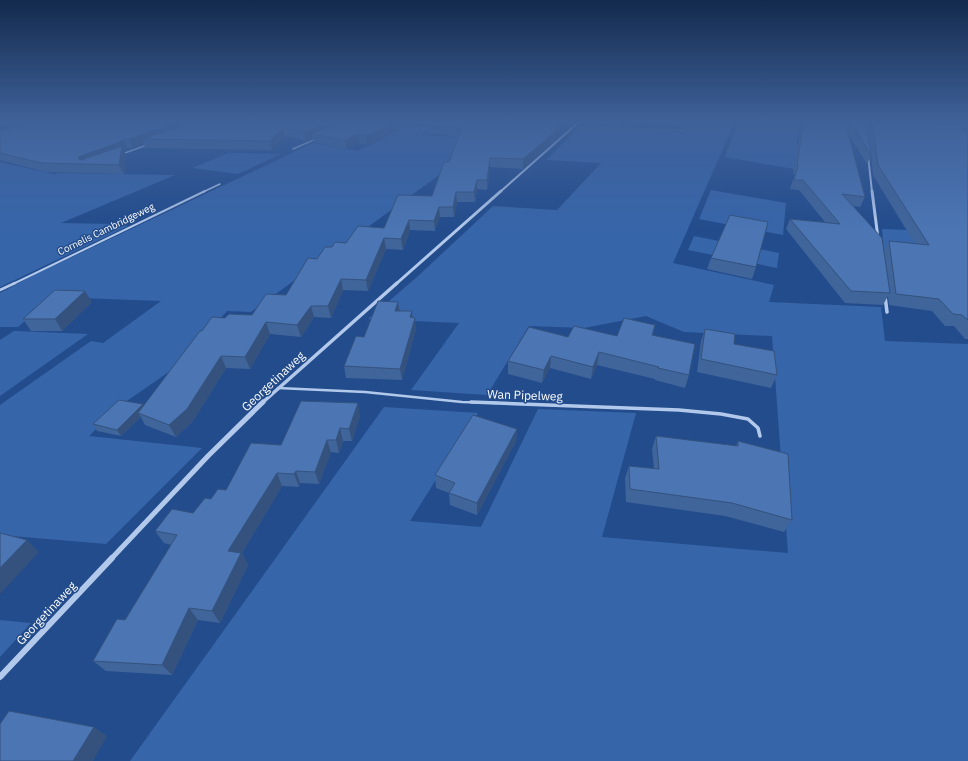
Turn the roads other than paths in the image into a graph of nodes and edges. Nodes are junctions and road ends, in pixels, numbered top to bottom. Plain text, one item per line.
1 (540, 157) edge
2 (868, 157) edge
3 (220, 184) dead end
4 (878, 243) edge
5 (884, 289) edge
6 (0, 290) edge
7 (887, 312) dead end
8 (278, 388) junction
9 (760, 436) dead end
10 (0, 677) edge

1 - 8 street, Georgetinaweg
2 - 4 street
3 - 6 lane, Cornelis Cambridgeweg
5 - 7 street
8 - 9 lane, Wan Pipelweg
8 - 10 street, Georgetinaweg

